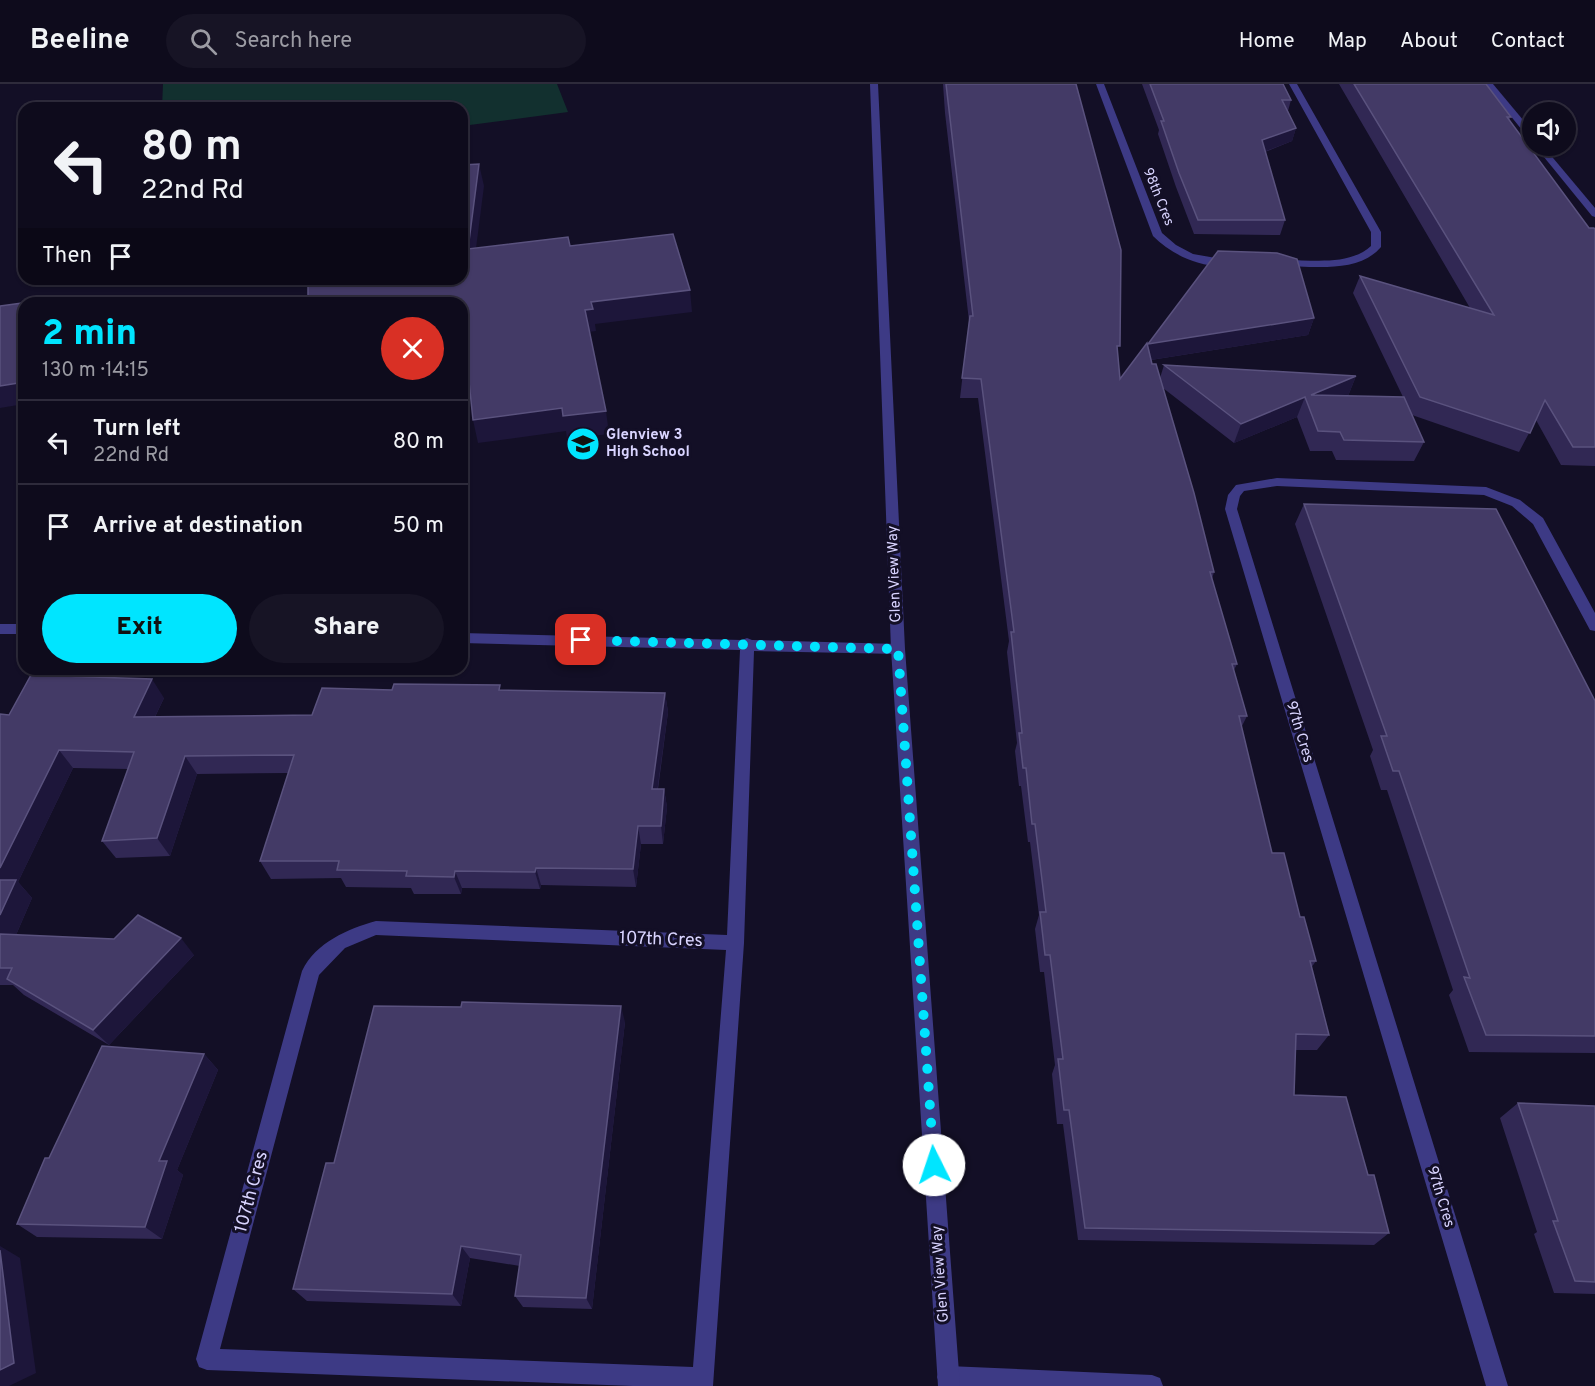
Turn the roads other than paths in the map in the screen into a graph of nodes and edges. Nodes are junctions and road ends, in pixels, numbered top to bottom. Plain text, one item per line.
1 (874, 84) edge
2 (1100, 84) edge
3 (1293, 84) edge
4 (1489, 84) edge
5 (1522, 124) edge
6 (1547, 156) edge
7 (1595, 214) edge
8 (1245, 263) edge
9 (1267, 263) edge
10 (1595, 626) edge
11 (0, 629) edge
12 (18, 629) edge
13 (468, 638) edge
14 (747, 643) junction
15 (898, 649) junction
16 (735, 943) junction
17 (948, 1381) edge
18 (703, 1382) edge
19 (1152, 1386) edge
20 (1497, 1386) edge

1 - 15 street, Glen View Way
2 - 8 street, 98th Cres
3 - 9 street
4 - 5 street
6 - 7 street
10 - 20 street, 97th Cres
11 - 12 street
13 - 14 street
14 - 15 street
14 - 16 street
15 - 17 street, Glen View Way
16 - 18 street
16 - 18 street, 107th Cres
17 - 19 street

